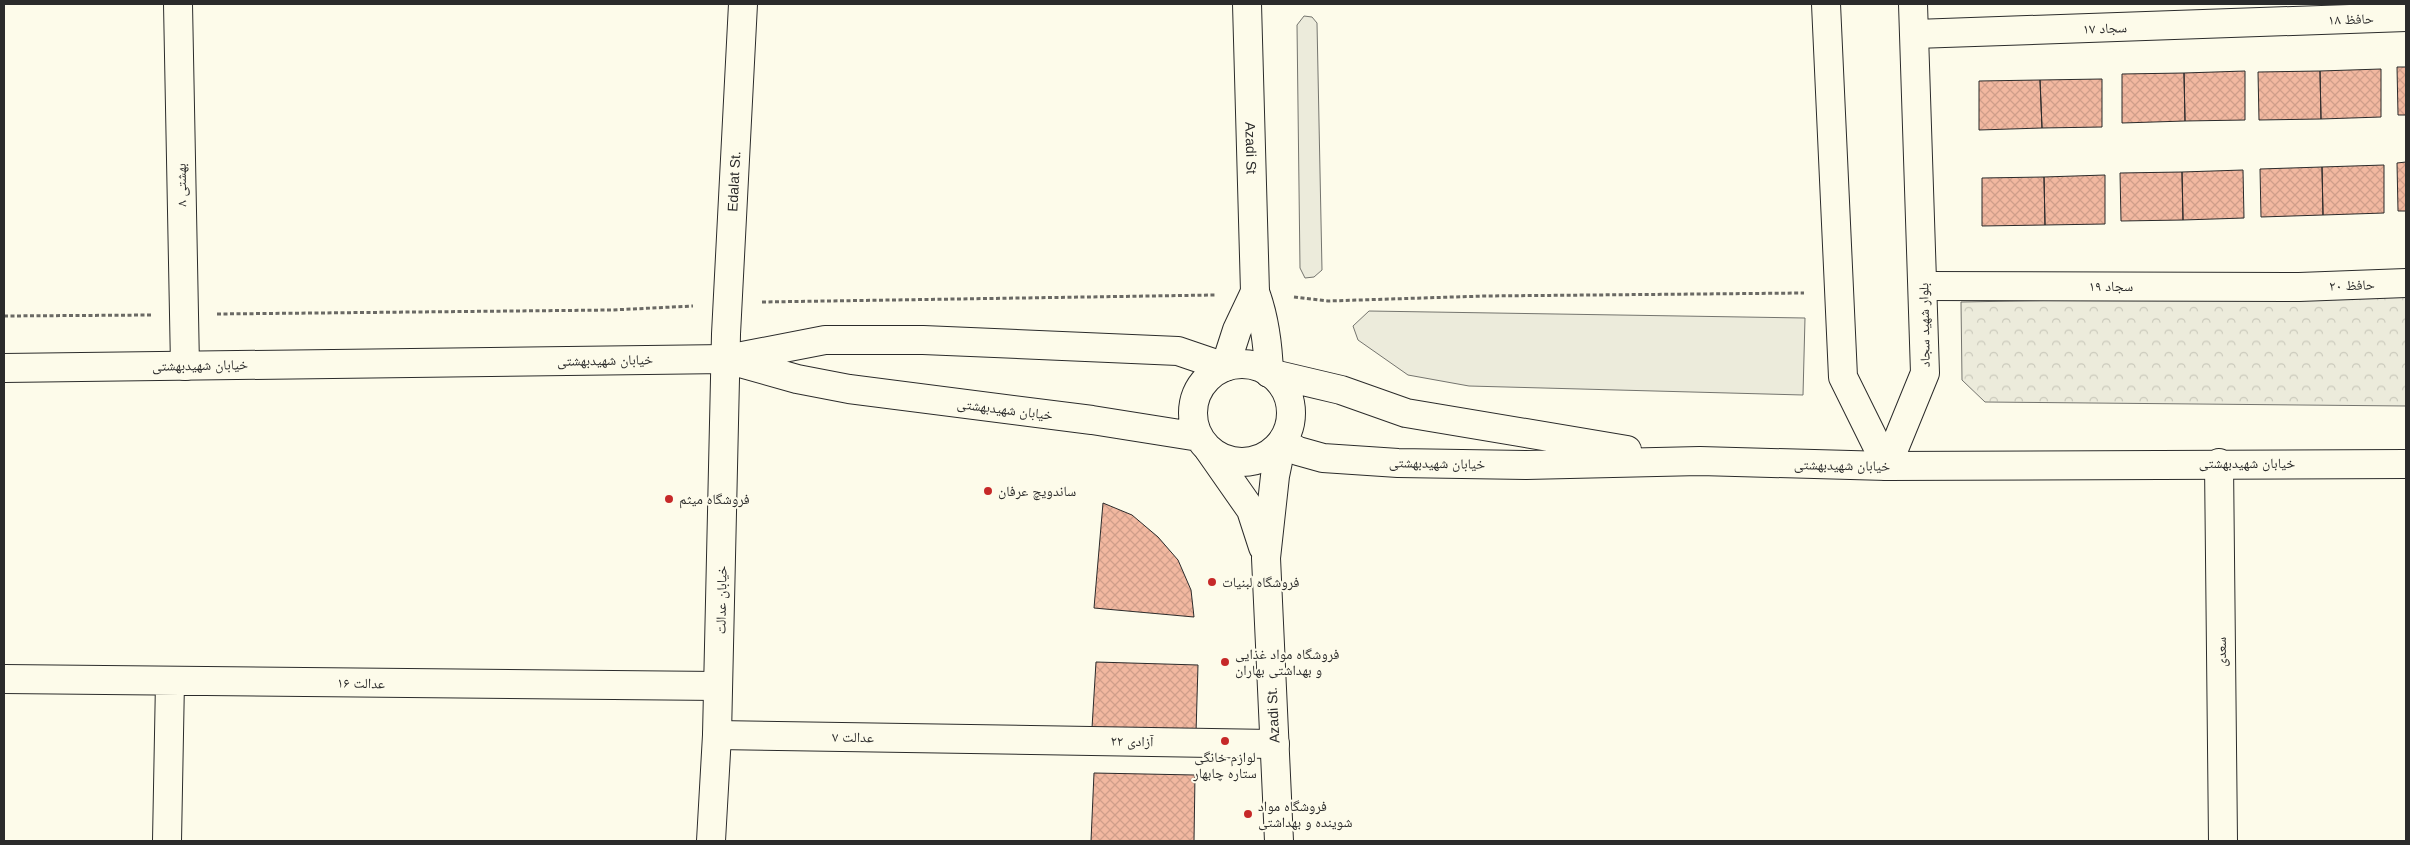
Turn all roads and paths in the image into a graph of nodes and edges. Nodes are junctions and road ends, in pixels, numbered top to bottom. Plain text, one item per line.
1 (178, 4) edge
2 (743, 4) edge
3 (1247, 4) edge
4 (1826, 4) edge
5 (1914, 4) edge
6 (2406, 17) edge
7 (2296, 21) joint
8 (1915, 34) junction
9 (2406, 283) edge
10 (1923, 286) junction
11 (2299, 287) joint
12 (1255, 292) junction
13 (1840, 292) junction
14 (728, 304) junction
15 (184, 314) junction
16 (4, 316) edge
17 (726, 359) junction
18 (185, 366) junction
19 (1225, 367) junction
20 (4, 368) edge
21 (1269, 373) junction
22 (1282, 442) junction
23 (1204, 443) junction
24 (1700, 461) junction
25 (2219, 463) junction
26 (2406, 464) edge
27 (1887, 466) junction
28 (1266, 558) junction
29 (4, 679) edge
30 (170, 681) junction
31 (718, 686) junction
32 (717, 735) junction
33 (988, 738) joint
34 (1275, 744) junction
35 (167, 841) edge
36 (711, 841) edge
37 (1279, 841) edge
38 (2223, 841) edge

1 - 15 street, بهشتی ۸
2 - 14 street, Edalat St.
3 - 12 street, Azadi St
4 - 13 street
5 - 8 street, بلوار شهید سجاد
6 - 7 street, حافظ ۱۸
7 - 8 street, سجاد ۱۷
8 - 10 street, بلوار شهید سجاد
9 - 11 street, حافظ ۲۰
10 - 11 street, سجاد ۱۹
10 - 27 street, بلوار شهید سجاد
12 - 13 path
12 - 14 path
12 - 19 street
12 - 21 street
13 - 27 street
14 - 15 path
14 - 17 street, Edalat St.
15 - 16 path
15 - 18 street, بهشتی ۸
17 - 18 street, خیابان شهیدبهشتی
17 - 19 street
17 - 23 street, خیابان شهیدبهشتی
17 - 31 street, خیابان عدالت
18 - 20 street, خیابان شهیدبهشتی
19 - 21 street
19 - 23 street
21 - 22 street
21 - 24 street
22 - 23 street
22 - 24 street, خیابان شهیدبهشتی
22 - 28 street
23 - 28 street
24 - 27 street, خیابان شهیدبهشتی
25 - 26 street, خیابان شهیدبهشتی
25 - 27 street, خیابان شهیدبهشتی
25 - 38 street, سعدی
28 - 34 street, Azadi St.
29 - 30 street, عدالت ۱۶
30 - 31 street, عدالت ۱۶
30 - 35 street
31 - 32 street, خیابان عدالت
32 - 33 street, عدالت ۷
32 - 36 street, خیابان عدالت
33 - 34 street, آزادی ۲۲
34 - 37 street, Azadi St.

